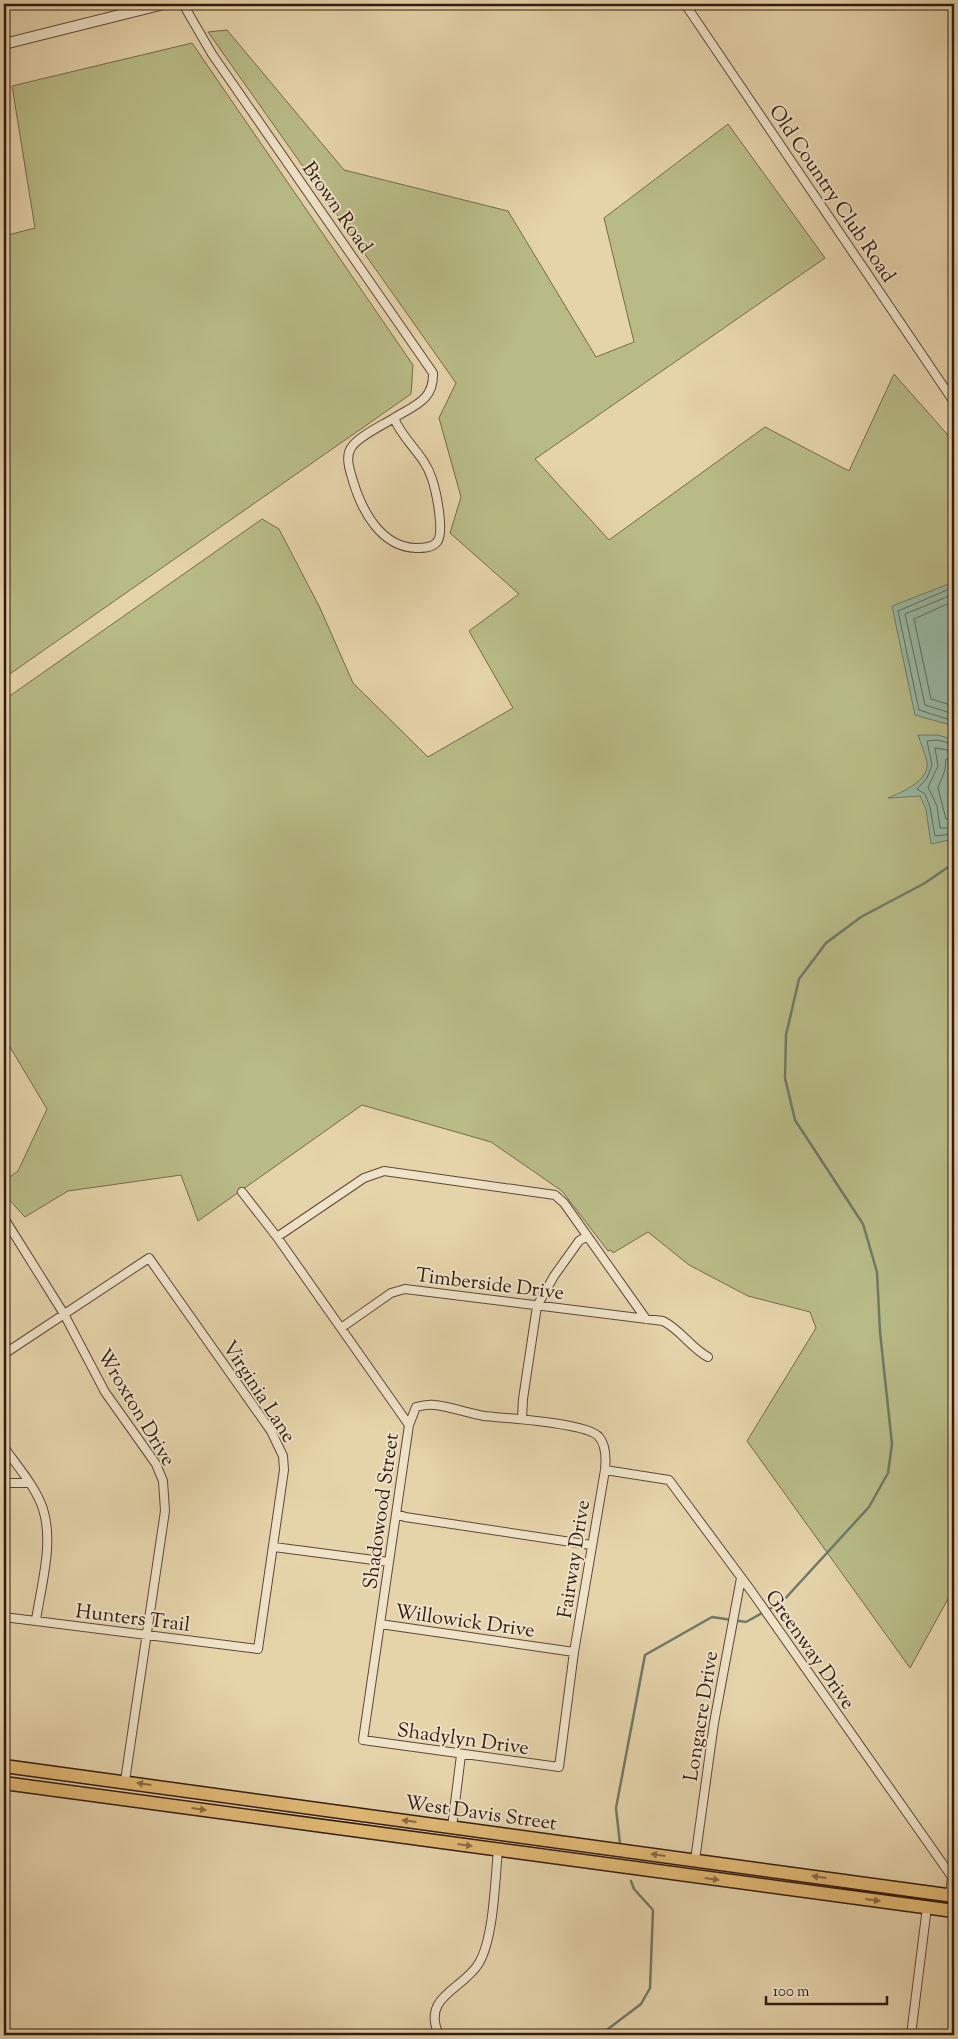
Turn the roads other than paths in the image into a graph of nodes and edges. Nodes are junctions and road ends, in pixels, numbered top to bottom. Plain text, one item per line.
1 (164, 4) edge
2 (183, 4) edge
3 (685, 4) edge
4 (4, 44) edge
5 (954, 402) edge
6 (394, 418) junction
7 (242, 1192) dead end
8 (4, 1218) edge
9 (588, 1236) junction
10 (277, 1237) junction
11 (537, 1306) junction
12 (64, 1314) junction
13 (646, 1319) junction
14 (341, 1328) junction
15 (4, 1354) edge
16 (708, 1357) dead end
17 (522, 1419) junction
18 (409, 1425) junction
19 (4, 1447) edge
20 (605, 1470) junction
21 (4, 1483) edge
22 (29, 1483) junction
23 (397, 1514) junction
24 (591, 1545) junction
25 (274, 1547) junction
26 (389, 1562) junction
27 (741, 1578) junction
28 (4, 1616) edge
29 (36, 1620) junction
30 (380, 1624) junction
31 (146, 1636) junction
32 (258, 1649) joint
33 (574, 1652) junction
34 (363, 1740) joint
35 (461, 1755) junction
36 (4, 1766) edge
37 (559, 1767) joint
38 (125, 1781) junction
39 (4, 1783) edge
40 (181, 1789) junction
41 (67, 1792) junction
42 (342, 1813) junction
43 (257, 1817) junction
44 (452, 1827) junction
45 (371, 1833) junction
46 (582, 1845) junction
47 (498, 1850) junction
48 (695, 1860) junction
49 (607, 1864) junction
50 (952, 1895) edge
51 (928, 1907) junction
52 (954, 1911) edge
53 (439, 2035) edge
54 (911, 2035) edge

1 - 4 street
2 - 6 street, Brown Road
3 - 5 street, Old Country Club Road
6 - 6 street, Brown Road
7 - 10 street, Shadowood Street
8 - 12 street, Wroxton Drive
9 - 10 street
9 - 11 street
9 - 13 street
10 - 14 street, Shadowood Street
11 - 13 street, Timberside Drive
11 - 14 street, Timberside Drive
11 - 17 street
12 - 15 street
12 - 25 street, Virginia Lane
12 - 31 street, Wroxton Drive
13 - 16 street, Timberside Drive
14 - 18 street, Shadowood Street
17 - 18 street
17 - 20 street, Fairway Drive
18 - 23 street, Shadowood Street
19 - 22 street
20 - 24 street, Fairway Drive
20 - 27 street, Greenway Drive
21 - 22 street
22 - 29 street
23 - 24 street
23 - 26 street, Shadowood Street
24 - 33 street, Fairway Drive
25 - 26 street
25 - 32 street, Virginia Lane
26 - 30 street, Shadowood Street
27 - 48 street, Longacre Drive
27 - 50 street, Greenway Drive
28 - 29 street, Hunters Trail
29 - 31 street, Hunters Trail
30 - 33 street, Willowick Drive
30 - 34 street, Shadowood Street
31 - 32 street, Hunters Trail
31 - 38 street, Wroxton Drive
33 - 37 street, Fairway Drive
34 - 35 street, Shadylyn Drive
35 - 37 street, Shadylyn Drive
35 - 44 street
36 - 38 main road, West Davis Street
40 -> 38 main road, West Davis Street
39 - 41 main road, West Davis Street
40 - 41 main road
40 - 42 main road, West Davis Street
41 -> 43 main road, West Davis Street
42 - 43 main road
44 -> 42 main road, West Davis Street
43 - 45 main road, West Davis Street
44 - 45 main road
44 - 46 main road, West Davis Street
45 -> 47 main road, West Davis Street
46 - 47 main road
48 -> 46 main road, West Davis Street
47 - 49 main road, West Davis Street
47 - 53 street
48 - 49 main road
50 -> 48 main road, West Davis Street
49 -> 51 main road, West Davis Street
51 - 52 main road, West Davis Street
51 - 54 street

